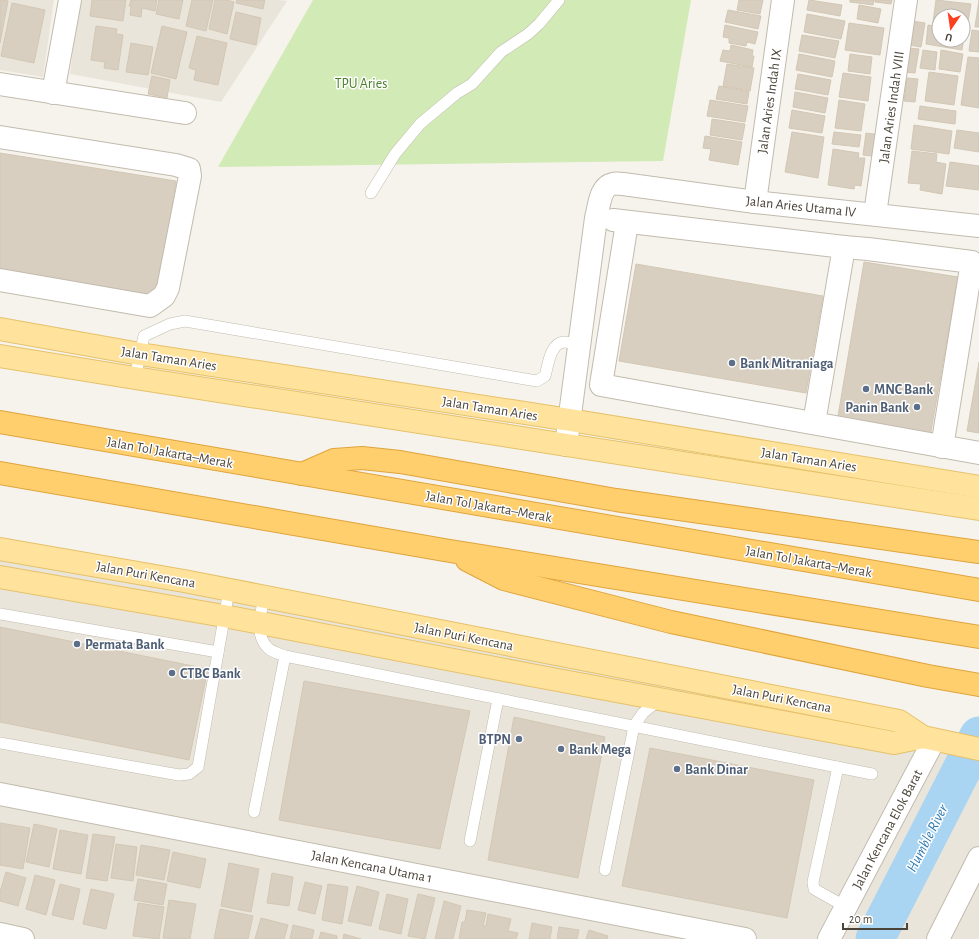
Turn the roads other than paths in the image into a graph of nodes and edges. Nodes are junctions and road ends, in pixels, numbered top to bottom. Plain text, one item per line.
1 (70, 0) edge
2 (559, 0) edge
3 (782, 0) edge
4 (906, 0) edge
5 (0, 84) edge
6 (53, 93) junction
7 (185, 113) dead end
8 (0, 138) edge
9 (371, 193) dead end
10 (755, 202) junction
11 (875, 214) junction
12 (596, 218) junction
13 (627, 223) junction
14 (979, 226) edge
15 (844, 247) junction
16 (976, 263) edge
17 (0, 280) edge
18 (0, 329) edge
19 (580, 345) junction
20 (140, 354) junction
21 (0, 356) edge
22 (136, 378) junction
23 (575, 382) junction
24 (601, 385) junction
25 (570, 420) junction
26 (0, 422) edge
27 (814, 423) junction
28 (566, 445) junction
29 (942, 447) junction
30 (979, 453) edge
31 (0, 473) edge
32 (302, 474) junction
33 (979, 487) edge
34 (979, 510) edge
35 (0, 549) edge
36 (450, 551) junction
37 (970, 551) edge
38 (0, 577) edge
39 (229, 590) junction
40 (979, 590) edge
41 (264, 597) junction
42 (0, 614) edge
43 (224, 616) junction
44 (259, 623) junction
45 (979, 637) edge
46 (218, 652) junction
47 (285, 656) junction
48 (979, 685) edge
49 (498, 699) junction
50 (660, 699) junction
51 (634, 726) junction
52 (934, 740) junction
53 (0, 743) edge
54 (979, 749) edge
55 (838, 767) junction
56 (872, 774) dead end
57 (0, 794) edge
58 (254, 812) dead end
59 (470, 841) dead end
60 (979, 858) edge
61 (605, 870) dead end
62 (846, 907) junction
63 (0, 934) edge
64 (23, 939) edge
65 (745, 939) edge
66 (829, 939) edge
67 (938, 939) edge

1 - 6 street
2 - 9 lane
3 - 10 street, Jalan Aries Indah IX
4 - 11 street, Jalan Aries Indah VIII
5 - 6 street
6 - 7 street
8 - 17 street
10 - 11 street, Jalan Aries Utama IV
10 - 12 street, Jalan Aries Utama IV
11 - 14 street, Jalan Aries Utama IV
12 - 13 street
12 - 19 street
13 - 15 street
13 - 24 street
15 - 16 street
15 - 27 street
16 - 29 street
18 - 20 main road, Jalan Taman Aries
19 - 20 lane
19 - 23 street
20 - 22 lane
20 - 25 main road, Jalan Taman Aries
21 - 22 main road, Jalan Taman Aries
22 - 28 main road, Jalan Taman Aries
23 - 24 street
23 - 25 street
24 - 27 street
25 - 28 street
25 - 33 main road, Jalan Taman Aries
26 - 32 highway, Jalan Tol Jakarta–Merak
27 - 29 street
28 - 34 main road, Jalan Taman Aries
29 - 30 street
31 - 36 highway
32 - 37 highway
32 - 40 highway, Jalan Tol Jakarta–Merak
35 - 39 main road, Jalan Puri Kencana
36 - 45 highway
36 - 48 highway
38 - 43 main road, Jalan Puri Kencana
39 - 41 main road, Jalan Puri Kencana
39 - 43 lane
41 - 44 lane
41 - 52 main road, Jalan Puri Kencana
42 - 46 lane
43 - 44 main road, Jalan Puri Kencana
43 - 46 lane
44 - 47 lane
44 - 50 main road, Jalan Puri Kencana
46 - 53 lane
47 - 49 lane
47 - 58 lane
49 - 51 lane
49 - 59 lane
50 - 51 lane
50 - 52 main road, Jalan Puri Kencana
51 - 55 lane
51 - 61 lane
52 - 54 main road, Jalan Puri Kencana
52 - 62 street, Jalan Kencana Elok Barat
55 - 56 lane
55 - 62 lane
57 - 65 street, Jalan Kencana Utama 1
60 - 67 street
62 - 66 street, Jalan Kencana Elok Barat
63 - 64 street

